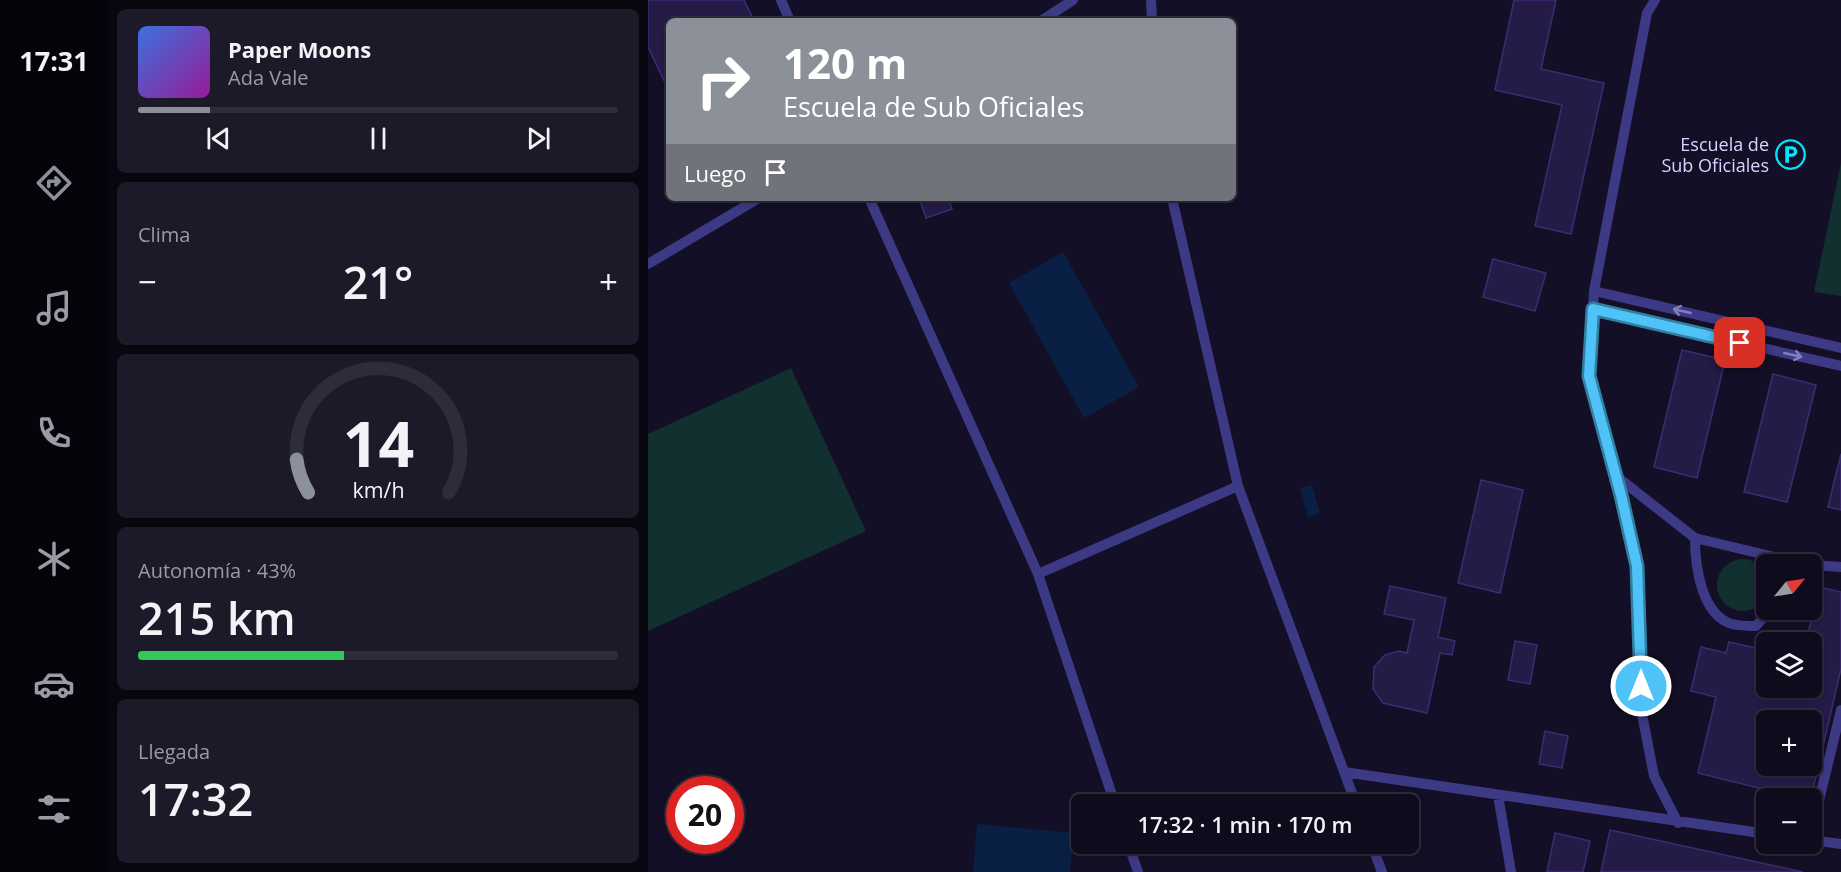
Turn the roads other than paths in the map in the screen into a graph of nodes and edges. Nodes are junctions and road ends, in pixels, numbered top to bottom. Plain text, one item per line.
1 (781, 0) edge
2 (1073, 0) edge
3 (1150, 0) edge
4 (1655, 0) edge
5 (789, 18) edge
6 (1046, 18) edge
7 (1152, 18) edge
8 (754, 201) edge
9 (870, 201) edge
10 (1173, 201) edge
11 (648, 264) edge
12 (1594, 291) junction
13 (1593, 309) junction
14 (1841, 348) edge
15 (1841, 366) edge
16 (1616, 475) junction
17 (1238, 486) junction
18 (1695, 538) junction
19 (1761, 554) edge
20 (1822, 566) edge
21 (1841, 567) edge
22 (1038, 574) junction
23 (1761, 620) edge
24 (1841, 710) edge
25 (1344, 772) junction
26 (1822, 788) edge
27 (1112, 794) edge
28 (1352, 794) edge
29 (1498, 795) junction
30 (1678, 823) junction
31 (1756, 833) edge
32 (1822, 841) edge
33 (1841, 844) edge
34 (1132, 854) edge
35 (1375, 854) edge
36 (1138, 872) edge
37 (1382, 872) edge
38 (1511, 872) edge

1 - 5 lane
2 - 6 lane
3 - 7 lane
4 - 12 lane
8 - 11 lane
9 - 22 lane
10 - 17 lane
12 - 13 lane
14 -> 12 lane
13 -> 15 lane
13 - 16 lane
16 - 18 lane
16 - 30 lane
17 - 22 lane
17 - 25 lane
18 - 19 lane
18 - 23 lane
20 - 21 lane
22 - 27 lane
24 - 26 lane
25 - 28 lane
25 - 29 lane
29 - 30 lane
29 - 38 lane
30 - 31 lane
32 - 33 lane
34 - 36 lane
35 - 37 lane

